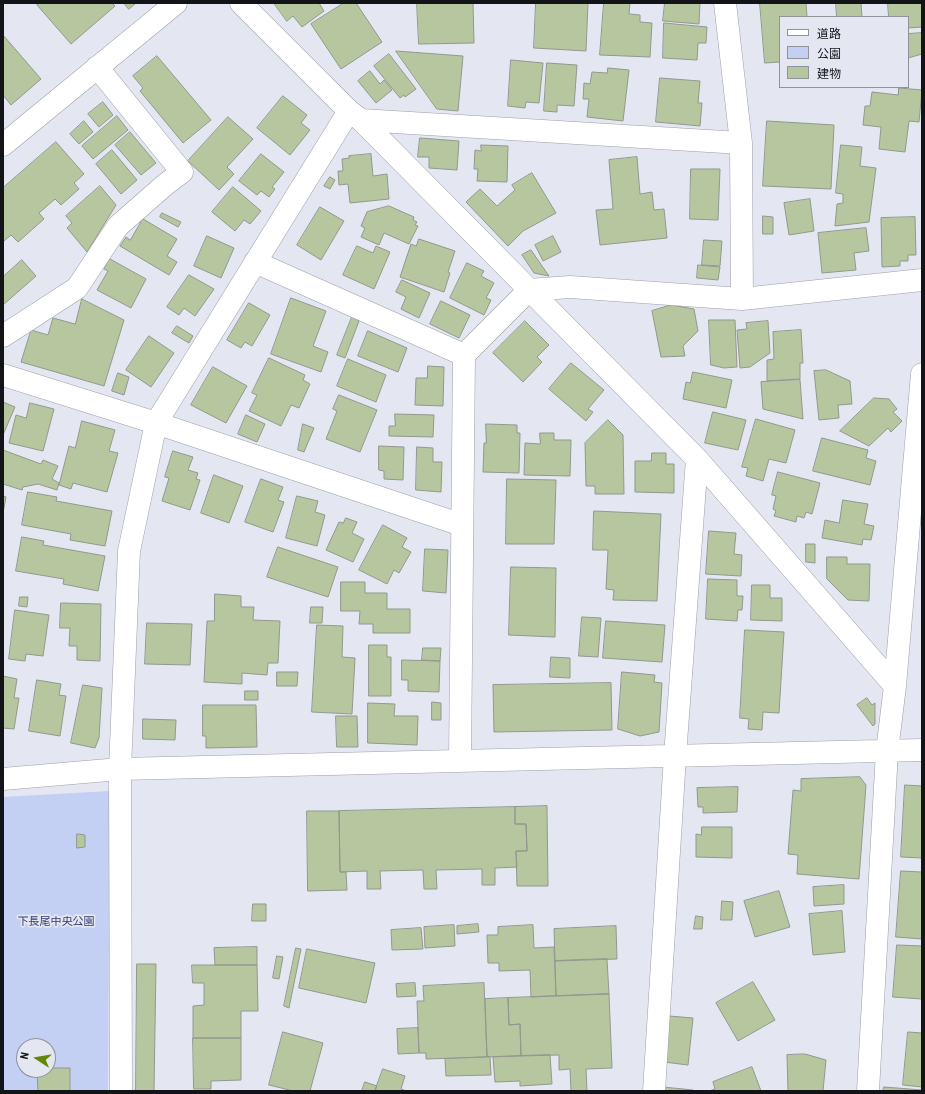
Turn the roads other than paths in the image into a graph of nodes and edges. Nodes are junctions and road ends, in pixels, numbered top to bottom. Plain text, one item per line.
1 (176, 3) edge
2 (241, 3) edge
3 (725, 3) edge
4 (97, 67) junction
5 (355, 116) junction
6 (741, 143) junction
7 (3, 144) edge
8 (256, 262) junction
9 (922, 280) edge
10 (529, 290) junction
11 (742, 299) junction
12 (3, 336) edge
13 (464, 355) junction
14 (922, 374) edge
15 (3, 375) edge
16 (156, 423) junction
17 (697, 459) junction
18 (462, 525) junction
19 (895, 686) junction
20 (922, 750) edge
21 (887, 751) junction
22 (675, 756) junction
23 (460, 760) junction
24 (120, 769) junction
25 (3, 779) edge
26 (121, 1091) edge
27 (654, 1091) edge
28 (868, 1091) edge

1 - 4 street
2 - 5 street
3 - 6 street
4 - 7 street
4 - 12 street
5 - 6 street
5 - 8 street
5 - 10 street
6 - 11 street
8 - 13 street
8 - 16 street
9 - 11 street
10 - 11 street
10 - 13 street
10 - 17 street
13 - 18 street
14 - 19 street
15 - 16 street
16 - 18 street
16 - 24 street
17 - 19 street
17 - 22 street
18 - 23 street
19 - 21 street
20 - 21 street
21 - 22 street
21 - 28 street
22 - 23 street
22 - 27 street
23 - 24 street
24 - 25 street
24 - 26 street

